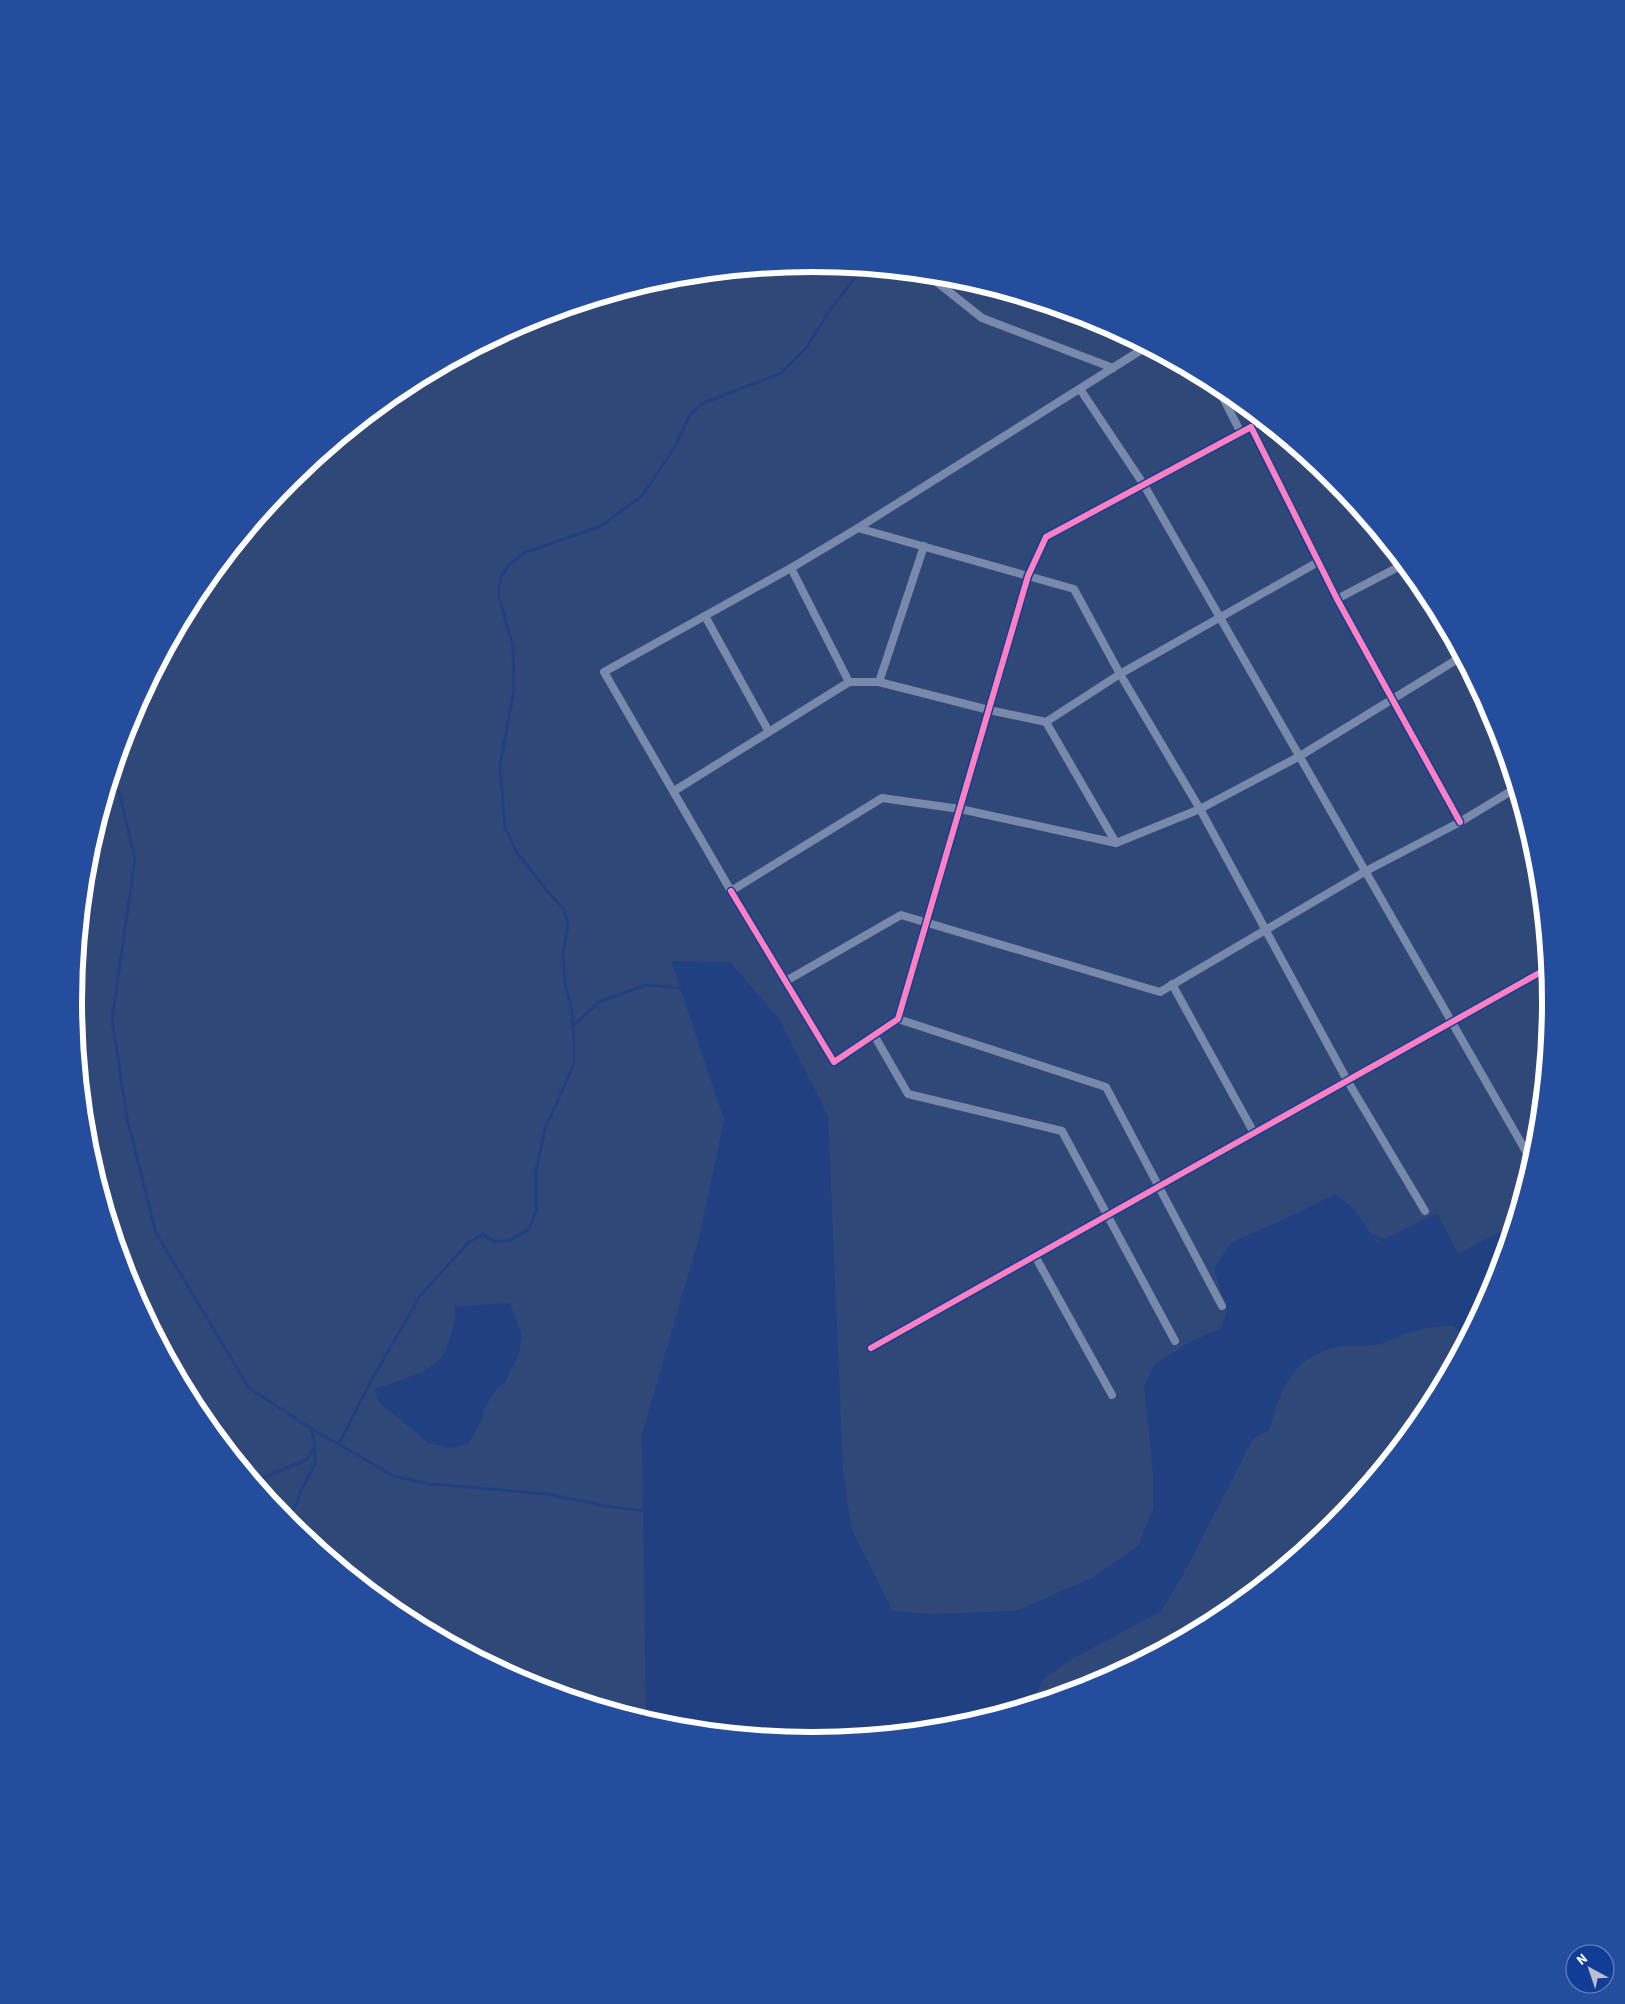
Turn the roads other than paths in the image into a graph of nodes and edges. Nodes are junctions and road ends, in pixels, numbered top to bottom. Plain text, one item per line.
1 (938, 283) edge
2 (1141, 350) edge
3 (1113, 368) junction
4 (1080, 389) junction
5 (1224, 399) edge
6 (1257, 423) edge
7 (1251, 427) junction
8 (1241, 433) junction
9 (1144, 485) junction
10 (858, 528) junction
11 (924, 546) junction
12 (1318, 562) junction
13 (1398, 567) edge
14 (791, 568) junction
15 (1028, 576) junction
16 (1337, 599) junction
17 (705, 616) junction
18 (1220, 617) junction
19 (1457, 660) edge
20 (1120, 674) junction
21 (849, 682) junction
22 (879, 682) junction
23 (1393, 699) junction
24 (989, 710) junction
25 (1046, 722) junction
26 (769, 732) junction
27 (1300, 756) junction
28 (674, 791) junction
29 (1511, 791) edge
30 (960, 809) junction
31 (1200, 809) junction
32 (1460, 822) junction
33 (1116, 844) junction
34 (1366, 871) junction
35 (731, 891) junction
36 (926, 922) junction
37 (1264, 930) junction
38 (1541, 972) edge
39 (786, 981) junction
40 (1172, 984) junction
41 (898, 1019) junction
42 (1453, 1021) junction
43 (874, 1035) junction
44 (1347, 1080) junction
45 (1254, 1133) junction
46 (1526, 1152) edge
47 (1159, 1186) junction
48 (1425, 1211) dead end
49 (1108, 1215) junction
50 (1035, 1256) junction
51 (1222, 1306) dead end
52 (1175, 1341) dead end
53 (871, 1348) dead end
54 (1112, 1395) dead end

1 - 3 street
2 - 3 street
3 - 4 street
4 - 9 street
4 - 10 street
5 - 8 street
6 - 7 street
7 - 8 street
7 - 12 street
8 - 9 street
9 - 15 street
9 - 18 street
10 - 11 street
10 - 14 street
11 - 15 street
11 - 22 street
12 - 16 street
12 - 18 street
13 - 16 street
14 - 17 street
14 - 21 street
15 - 20 street
15 - 24 street
16 - 23 street
17 - 26 street
17 - 28 street
18 - 20 street
18 - 27 street
19 - 23 street
20 - 25 street
20 - 31 street
21 - 22 street
21 - 26 street
22 - 24 street
23 - 27 street
23 - 32 street
24 - 25 street
24 - 30 street
25 - 33 street
26 - 28 street
27 - 31 street
27 - 34 street
28 - 35 street
29 - 32 street
30 - 33 street
30 - 35 street
30 - 36 street
31 - 33 street
31 - 37 street
32 - 34 street
34 - 37 street
34 - 42 street
35 - 39 street
36 - 39 street
36 - 40 street
36 - 41 street
37 - 40 street
37 - 44 street
38 - 42 street
39 - 43 street
40 - 45 street
41 - 43 street
41 - 47 street
42 - 44 street
42 - 46 street
43 - 49 street
44 - 45 street
44 - 48 street
45 - 47 street
47 - 49 street
47 - 51 street
49 - 50 street
49 - 52 street
50 - 53 street
50 - 54 street

